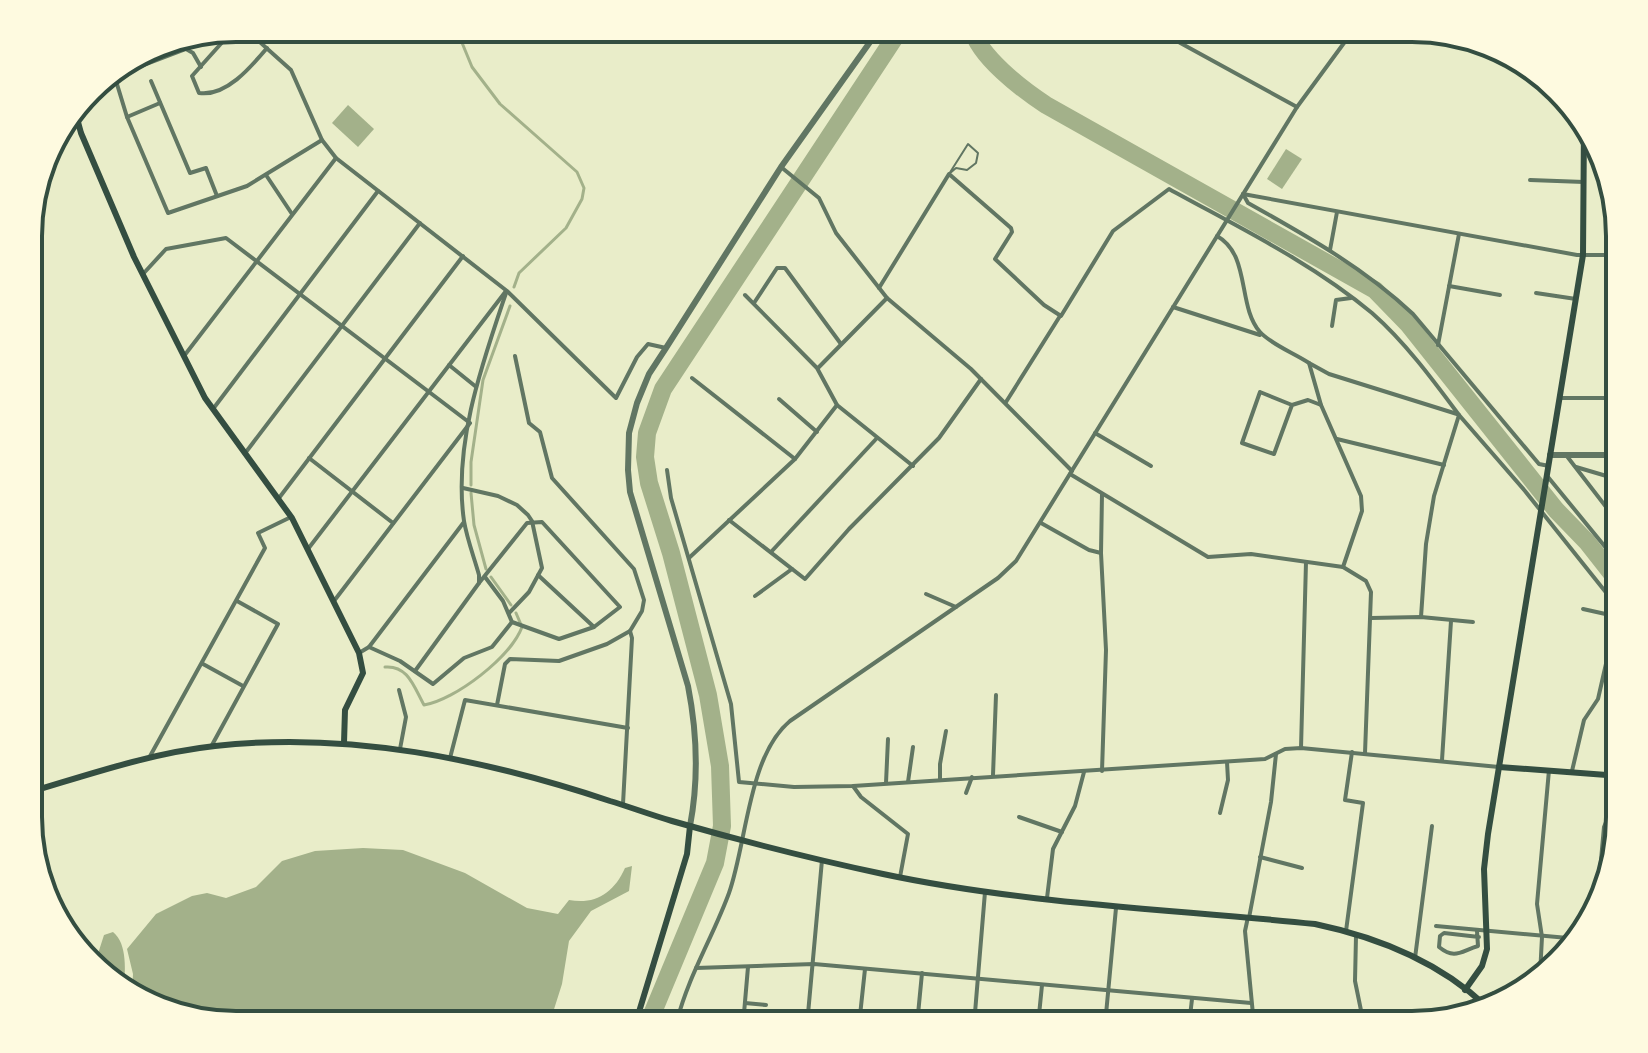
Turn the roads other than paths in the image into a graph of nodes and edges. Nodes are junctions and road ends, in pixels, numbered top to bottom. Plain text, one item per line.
1 (260, 42) edge
2 (870, 42) edge
3 (1179, 42) edge
4 (1345, 42) edge
5 (222, 43) edge
6 (267, 48) junction
7 (186, 49) edge
8 (186, 49) edge
9 (162, 57) edge
10 (201, 67) junction
11 (151, 81) dead end
12 (117, 83) edge
13 (160, 103) junction
14 (1297, 107) junction
15 (127, 117) junction
16 (78, 123) edge
17 (322, 140) junction
18 (1584, 147) edge
19 (336, 158) junction
20 (781, 167) junction
21 (949, 174) junction
22 (266, 175) junction
23 (1530, 180) dead end
24 (1584, 182) junction
25 (378, 191) junction
26 (1243, 194) junction
27 (217, 196) junction
28 (1337, 212) junction
29 (292, 214) junction
30 (1227, 219) junction
31 (420, 223) junction
32 (1459, 234) junction
33 (1217, 236) junction
34 (1330, 250) junction
35 (1583, 255) junction
36 (1606, 255) edge
37 (463, 256) junction
38 (257, 260) junction
39 (143, 274) junction
40 (1449, 286) junction
41 (879, 288) junction
42 (507, 291) junction
43 (300, 293) junction
44 (1536, 293) dead end
45 (745, 295) dead end
46 (1500, 295) dead end
47 (887, 298) junction
48 (1352, 298) junction
49 (1576, 299) junction
50 (754, 303) junction
51 (1173, 307) junction
52 (1061, 316) junction
53 (343, 326) junction
54 (1332, 326) dead end
55 (1262, 335) junction
56 (841, 344) junction
57 (1438, 345) junction
58 (666, 348) junction
59 (184, 356) junction
60 (515, 356) dead end
61 (386, 358) junction
62 (524, 362) dead end
63 (1309, 363) junction
64 (517, 364) junction
65 (449, 365) junction
66 (817, 368) junction
67 (692, 378) dead end
68 (981, 379) junction
69 (475, 386) junction
70 (429, 391) junction
71 (1560, 398) junction
72 (1606, 398) edge
73 (779, 399) dead end
74 (1006, 402) junction
75 (837, 405) junction
76 (1292, 405) junction
77 (1321, 405) junction
78 (213, 409) junction
79 (535, 411) dead end
80 (527, 413) junction
81 (1459, 415) junction
82 (470, 423) junction
83 (817, 432) junction
84 (1095, 433) junction
85 (877, 438) junction
86 (1337, 439) junction
87 (553, 449) dead end
88 (545, 451) junction
89 (246, 452) junction
90 (1550, 455) junction
91 (1566, 455) junction
92 (1606, 455) edge
93 (309, 458) junction
94 (795, 459) junction
95 (1444, 465) junction
96 (1151, 466) dead end
97 (1549, 466) junction
98 (913, 467) junction
99 (1575, 467) junction
100 (667, 470) dead end
101 (1071, 472) junction
102 (1606, 476) edge
103 (1546, 479) junction
104 (463, 488) junction
105 (351, 491) junction
106 (1102, 493) junction
107 (279, 498) junction
108 (1606, 507) edge
109 (1541, 511) junction
110 (291, 517) junction
111 (729, 520) junction
112 (532, 521) junction
113 (464, 522) junction
114 (1041, 523) junction
115 (394, 524) junction
116 (308, 549) junction
117 (1606, 549) edge
118 (771, 552) junction
119 (1101, 553) junction
120 (690, 557) junction
121 (1306, 562) junction
122 (1343, 567) junction
123 (792, 569) junction
124 (538, 575) junction
125 (485, 577) junction
126 (479, 583) junction
127 (1606, 592) edge
128 (926, 594) dead end
129 (755, 596) dead end
130 (237, 601) junction
131 (333, 603) junction
132 (956, 607) junction
133 (1583, 609) dead end
134 (509, 613) junction
135 (1606, 614) edge
136 (1421, 617) junction
137 (1371, 618) junction
138 (1451, 621) junction
139 (512, 622) junction
140 (1473, 622) dead end
141 (594, 627) junction
142 (630, 631) junction
143 (369, 647) junction
144 (359, 653) junction
145 (202, 664) junction
146 (1606, 664) edge
147 (415, 671) junction
148 (243, 686) junction
149 (399, 690) dead end
150 (996, 695) dead end
151 (497, 705) junction
152 (412, 707) dead end
153 (404, 709) junction
154 (628, 728) junction
155 (946, 731) dead end
156 (888, 739) dead end
157 (344, 743) junction
158 (212, 746) junction
159 (913, 747) dead end
160 (1301, 748) junction
161 (400, 749) junction
162 (1352, 752) junction
163 (1276, 753) junction
164 (1365, 753) junction
165 (149, 758) junction
166 (450, 758) junction
167 (1442, 760) junction
168 (1227, 762) junction
169 (1499, 767) junction
170 (1549, 770) junction
171 (1102, 771) junction
172 (1572, 771) junction
173 (1084, 772) junction
174 (993, 775) junction
175 (1606, 775) edge
176 (972, 777) junction
177 (940, 780) junction
178 (757, 782) junction
179 (908, 782) junction
180 (886, 783) junction
181 (853, 786) junction
182 (42, 789) edge
183 (966, 793) dead end
184 (623, 806) junction
185 (1220, 813) dead end
186 (1019, 817) dead end
187 (1606, 822) edge
188 (690, 826) junction
189 (1432, 826) dead end
190 (1062, 832) junction
191 (738, 838) junction
192 (1260, 857) junction
193 (1601, 858) edge
194 (822, 860) junction
195 (1302, 868) dead end
196 (900, 877) junction
197 (985, 891) junction
198 (1424, 892) junction
199 (1432, 893) dead end
200 (1047, 898) junction
201 (1116, 905) junction
202 (1249, 918) junction
203 (1436, 926) dead end
204 (1346, 931) junction
205 (1487, 931) junction
206 (1356, 934) junction
207 (1478, 934) junction
208 (1542, 937) junction
209 (1563, 938) edge
210 (1415, 958) junction
211 (1541, 962) edge
212 (814, 964) junction
213 (748, 967) junction
214 (696, 968) junction
215 (865, 969) junction
216 (922, 973) junction
217 (978, 978) junction
218 (1042, 985) junction
219 (1109, 990) junction
220 (1465, 990) junction
221 (1192, 999) junction
222 (1479, 999) edge
223 (745, 1003) junction
224 (1251, 1003) junction
225 (766, 1005) dead end
226 (639, 1011) edge
227 (681, 1011) edge
228 (744, 1011) edge
229 (809, 1011) edge
230 (860, 1011) edge
231 (918, 1011) edge
232 (975, 1011) edge
233 (1039, 1011) edge
234 (1107, 1011) edge
235 (1191, 1011) edge
236 (1252, 1011) edge
237 (1361, 1011) edge

1 - 6 street
2 - 20 street
3 - 14 street
4 - 14 street
5 - 10 street
6 - 10 street
6 - 17 street
7 - 10 street
8 - 9 street
11 - 13 street
12 - 15 street
13 - 15 street
13 - 27 street
14 - 26 street
15 - 27 street
16 - 39 main road
17 - 19 street
17 - 22 street
18 - 24 main road
19 - 25 street
19 - 29 street
20 - 41 street
20 - 58 street
21 - 21 lane
21 - 41 street
21 - 52 street
22 - 27 street
22 - 29 street
23 - 24 street
24 - 35 main road
25 - 31 street
25 - 43 street
26 - 28 street
26 - 30 street
26 - 34 street
28 - 32 street
28 - 34 street
29 - 38 street
30 - 33 street
30 - 48 street
30 - 52 street
31 - 37 street
31 - 53 street
32 - 35 street
32 - 40 street
33 - 51 street
33 - 55 street
34 - 57 street
35 - 36 street
35 - 49 main road
37 - 42 street
37 - 61 street
38 - 39 street
38 - 43 street
38 - 59 street
39 - 59 main road
40 - 46 street
40 - 57 street
41 - 47 street
42 - 58 street
42 - 65 street
42 - 69 street
43 - 53 street
43 - 78 street
44 - 49 street
45 - 50 street
47 - 56 street
47 - 68 street
48 - 54 street
48 - 81 street
49 - 71 main road
50 - 56 street
50 - 66 street
51 - 55 street
51 - 84 street
52 - 74 street
53 - 61 street
53 - 89 street
55 - 63 street
56 - 66 street
57 - 97 street
58 - 188 street
59 - 78 main road
60 - 64 street
61 - 70 street
61 - 93 street
62 - 64 street
63 - 77 street
63 - 81 street
64 - 80 street
65 - 69 street
65 - 70 street
66 - 75 street
67 - 94 street
68 - 74 street
68 - 98 street
69 - 82 street
70 - 82 street
70 - 105 street
71 - 72 street
71 - 90 main road
73 - 83 street
74 - 101 street
75 - 83 street
75 - 85 street
76 - 76 street
76 - 77 street
77 - 86 street
78 - 89 main road
79 - 80 street
80 - 88 street
81 - 95 street
81 - 109 street
82 - 104 street
82 - 115 street
83 - 94 street
84 - 96 street
84 - 101 street
85 - 98 street
85 - 118 street
86 - 95 street
86 - 122 street
87 - 88 street
88 - 142 street
89 - 107 main road
90 - 91 street
90 - 97 main road
91 - 92 street
91 - 99 street
93 - 105 street
93 - 107 street
94 - 111 street
95 - 136 street
97 - 103 main road
98 - 123 street
99 - 102 street
99 - 108 street
100 - 120 street
101 - 106 street
101 - 114 street
103 - 109 main road
103 - 117 street
104 - 112 street
104 - 113 street
105 - 115 street
105 - 116 street
106 - 119 street
106 - 121 street
107 - 110 main road
109 - 127 street
109 - 169 main road
110 - 116 main road
110 - 130 street
111 - 118 street
111 - 120 street
112 - 124 street
112 - 125 street
112 - 141 street
113 - 126 street
113 - 143 street
114 - 119 street
114 - 132 street
115 - 131 street
116 - 131 main road
118 - 123 street
119 - 171 street
120 - 178 street
121 - 122 street
121 - 160 street
122 - 137 street
123 - 129 street
124 - 134 street
124 - 141 street
125 - 126 street
125 - 134 street
126 - 147 street
128 - 132 street
130 - 145 street
130 - 148 street
131 - 144 main road
132 - 178 street
133 - 135 street
134 - 139 street
136 - 137 street
136 - 138 street
137 - 164 street
138 - 140 street
138 - 167 street
139 - 141 street
139 - 147 street
142 - 151 street
142 - 154 street
143 - 144 street
143 - 147 street
144 - 157 main road
145 - 148 street
145 - 165 street
146 - 172 street
148 - 158 street
149 - 153 street
150 - 174 street
151 - 154 street
151 - 166 street
152 - 153 street
153 - 161 street
154 - 184 street
155 - 177 street
156 - 180 street
157 - 158 main road
157 - 161 main road
158 - 165 main road
159 - 179 street
160 - 162 street
160 - 163 street
161 - 166 main road
162 - 164 street
162 - 204 street
163 - 168 street
163 - 192 street
164 - 167 street
165 - 182 main road
166 - 184 main road
167 - 169 street
168 - 171 street
168 - 185 street
169 - 170 main road
169 - 205 main road
170 - 172 main road
170 - 208 street
171 - 173 street
172 - 175 main road
173 - 174 street
173 - 190 street
174 - 176 street
176 - 177 street
176 - 183 street
177 - 179 street
178 - 181 street
178 - 191 street
179 - 180 street
180 - 181 street
181 - 196 street
184 - 188 main road
186 - 190 street
187 - 193 street
188 - 191 main road
188 - 226 main road
189 - 198 street
190 - 200 street
191 - 194 main road
191 - 214 street
192 - 195 street
192 - 202 street
194 - 196 main road
194 - 212 street
196 - 197 main road
197 - 200 main road
197 - 217 street
198 - 199 street
198 - 210 street
200 - 201 main road
201 - 202 main road
201 - 219 street
202 - 204 main road
202 - 224 street
203 - 207 street
204 - 206 main road
205 - 207 street
205 - 208 street
205 - 220 main road
206 - 210 main road
206 - 237 street
207 - 207 street
208 - 209 street
208 - 211 street
210 - 220 main road
212 - 213 street
212 - 215 street
212 - 229 street
213 - 214 street
213 - 223 street
214 - 227 street
215 - 216 street
215 - 230 street
216 - 217 street
216 - 231 street
217 - 218 street
217 - 232 street
218 - 219 street
218 - 233 street
219 - 221 street
219 - 234 street
220 - 222 main road
221 - 224 street
221 - 235 street
223 - 225 street
223 - 228 street
224 - 236 street

